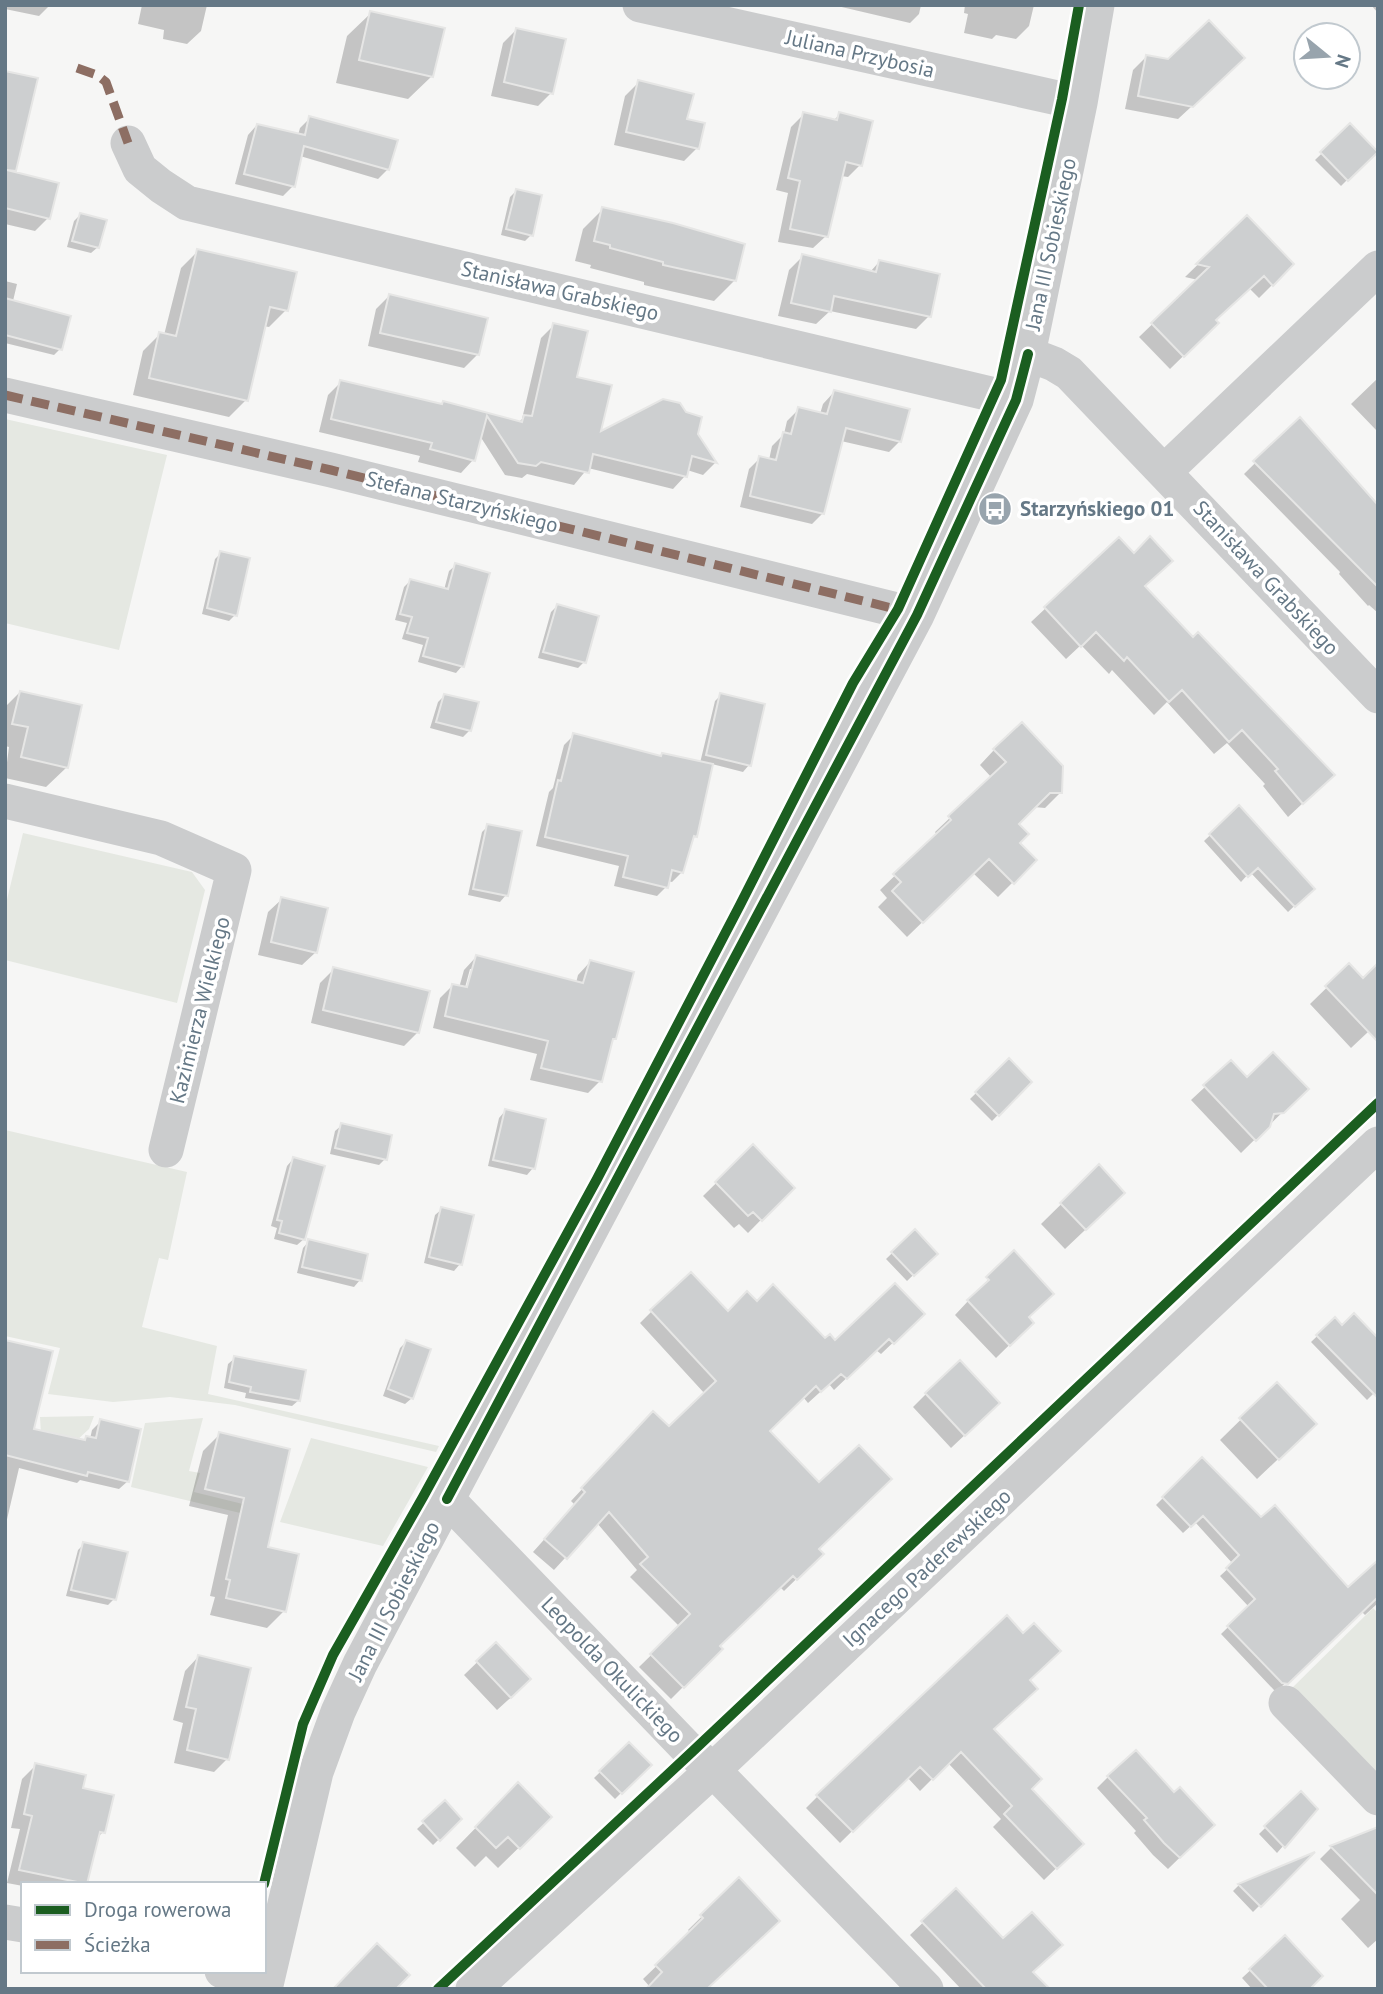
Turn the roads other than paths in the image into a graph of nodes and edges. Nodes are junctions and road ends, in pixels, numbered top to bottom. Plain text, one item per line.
1 (640, 5) edge
2 (1097, 5) edge
3 (1080, 103) junction
4 (128, 143) dead end
5 (1378, 268) edge
6 (1028, 354) junction
7 (5, 395) edge
8 (1016, 400) junction
9 (1165, 471) junction
10 (917, 615) junction
11 (1378, 696) edge
12 (5, 801) edge
13 (1378, 1144) edge
14 (166, 1150) dead end
15 (447, 1499) junction
16 (1286, 1703) dead end
17 (713, 1770) junction
18 (1378, 1798) edge
19 (228, 1973) edge
20 (265, 1986) edge
21 (473, 1989) edge
22 (926, 1989) edge

1 - 3 street, Juliana Przybosia
2 - 3 street, Jana III Sobieskiego
3 - 6 street, Jana III Sobieskiego
4 - 8 street, Stanisława Grabskiego
5 - 9 street
6 - 8 street, Jana III Sobieskiego
6 - 9 street, Stanisława Grabskiego
7 - 10 street, Stefana Starzyńskiego
8 - 10 street, Jana III Sobieskiego
9 - 11 street, Stanisława Grabskiego
10 - 15 street, Jana III Sobieskiego
12 - 14 street, Kazimierza Wielkiego
13 - 17 street, Ignacego Paderewskiego
15 - 17 street, Leopolda Okulickiego
15 - 20 street, Jana III Sobieskiego
16 - 18 street
17 - 21 street, Ignacego Paderewskiego
17 - 22 street, Leopolda Okulickiego
19 - 20 street

